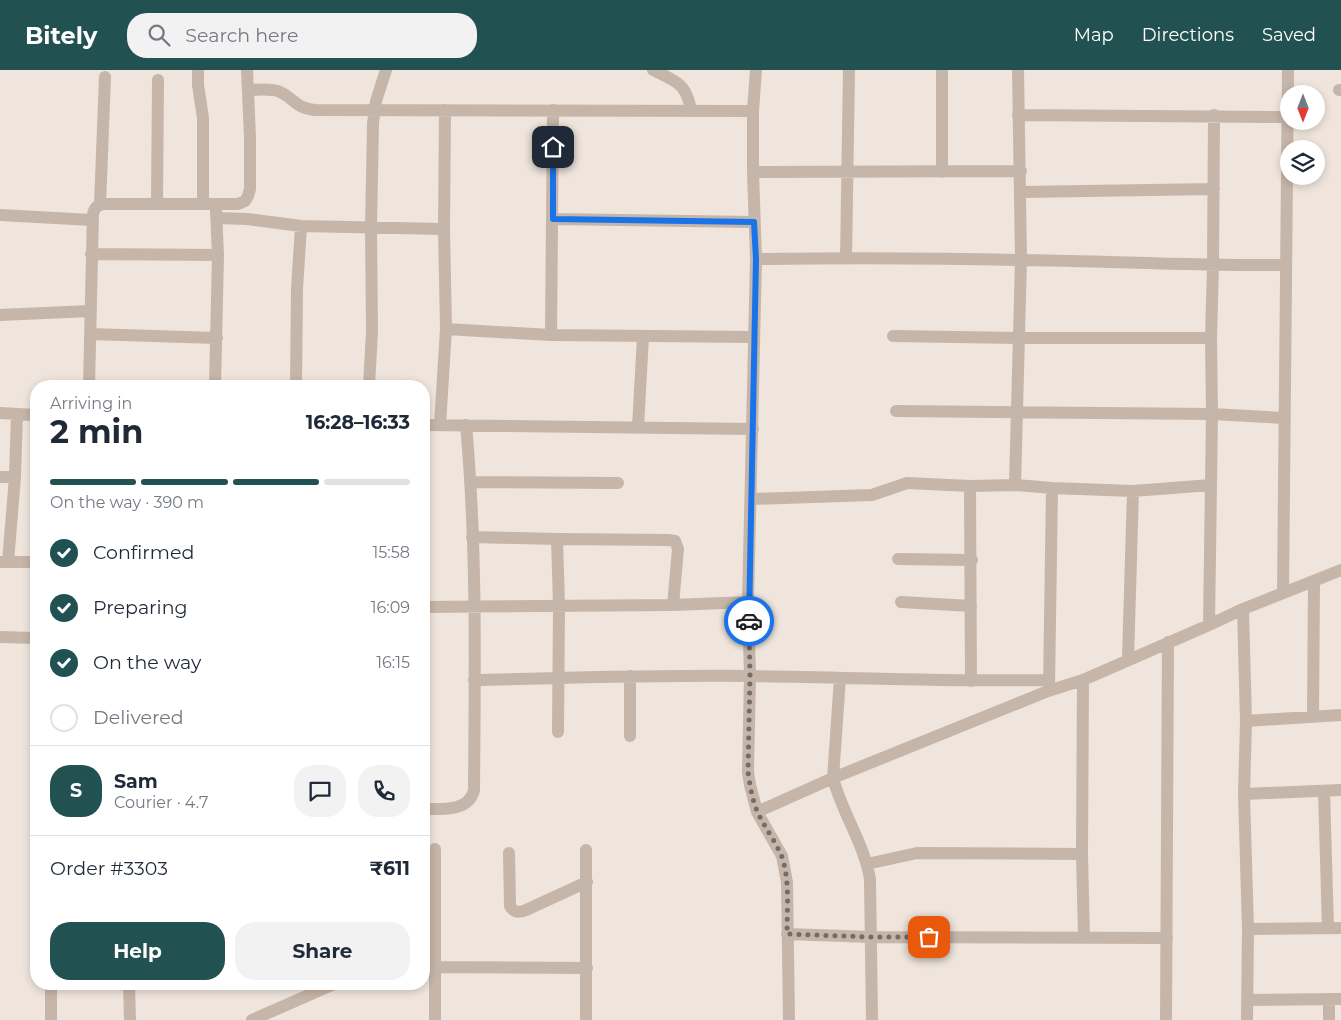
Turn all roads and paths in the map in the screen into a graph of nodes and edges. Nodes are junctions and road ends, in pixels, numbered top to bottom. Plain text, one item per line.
1 (198, 70) edge
2 (247, 70) edge
3 (386, 70) edge
4 (654, 70) edge
5 (756, 70) edge
6 (849, 70) edge
7 (942, 70) edge
8 (1018, 70) edge
9 (1288, 70) edge
10 (105, 78) dead end
11 (158, 80) dead end
12 (1287, 85) edge
13 (248, 90) junction
14 (446, 110) junction
15 (554, 110) junction
16 (691, 110) junction
17 (374, 111) junction
18 (753, 111) junction
19 (1018, 115) junction
20 (1214, 115) junction
21 (1280, 117) edge
22 (1286, 130) edge
23 (1021, 171) junction
24 (753, 172) junction
25 (847, 172) junction
26 (942, 172) junction
27 (1214, 189) junction
28 (1021, 192) junction
29 (100, 204) junction
30 (157, 204) junction
31 (210, 204) junction
32 (0, 215) edge
33 (217, 218) junction
34 (553, 219) junction
35 (92, 220) junction
36 (754, 222) junction
37 (301, 226) junction
38 (371, 228) junction
39 (444, 229) junction
40 (91, 254) junction
41 (218, 255) junction
42 (846, 258) junction
43 (756, 259) junction
44 (1021, 260) junction
45 (1285, 265) junction
46 (1213, 266) junction
47 (90, 311) junction
48 (0, 315) edge
49 (446, 329) junction
50 (90, 334) junction
51 (551, 335) junction
52 (893, 336) dead end
53 (643, 337) junction
54 (753, 337) junction
55 (217, 338) junction
56 (1018, 338) junction
57 (1210, 338) junction
58 (89, 380) edge
59 (215, 380) edge
60 (296, 380) edge
61 (369, 380) edge
62 (896, 411) dead end
63 (1016, 412) junction
64 (0, 413) edge
65 (1212, 414) junction
66 (17, 415) junction
67 (30, 415) edge
68 (1284, 418) junction
69 (430, 425) edge
70 (440, 425) junction
71 (466, 425) junction
72 (638, 427) junction
73 (752, 429) junction
74 (0, 477) edge
75 (15, 477) junction
76 (471, 482) junction
77 (618, 483) dead end
78 (1016, 484) junction
79 (1211, 485) junction
80 (970, 486) junction
81 (1052, 488) junction
82 (1133, 491) junction
83 (752, 499) junction
84 (472, 537) junction
85 (557, 540) junction
86 (898, 558) dead end
87 (972, 560) junction
88 (4, 562) edge
89 (30, 562) edge
90 (1341, 570) edge
91 (1314, 581) junction
92 (1283, 593) junction
93 (748, 602) junction
94 (901, 602) dead end
95 (673, 605) junction
96 (559, 606) junction
97 (972, 606) junction
98 (430, 607) edge
99 (475, 608) junction
100 (1242, 608) junction
101 (1208, 625) junction
102 (0, 637) edge
103 (30, 638) edge
104 (1168, 642) junction
105 (1128, 660) junction
106 (630, 676) junction
107 (750, 676) junction
108 (559, 678) junction
109 (840, 678) junction
110 (474, 680) junction
111 (1083, 680) junction
112 (971, 681) junction
113 (1049, 685) junction
114 (1341, 715) edge
115 (1312, 716) junction
116 (1246, 721) junction
117 (558, 732) dead end
118 (630, 736) dead end
119 (833, 778) junction
120 (1341, 790) edge
121 (1324, 791) junction
122 (1244, 794) junction
123 (430, 809) edge
124 (757, 812) junction
125 (435, 849) dead end
126 (586, 850) dead end
127 (509, 853) dead end
128 (1082, 854) junction
129 (867, 864) junction
130 (587, 882) junction
131 (1334, 928) edge
132 (1248, 929) junction
133 (787, 934) junction
134 (871, 937) junction
135 (1084, 937) junction
136 (1166, 938) junction
137 (435, 967) junction
138 (587, 968) junction
139 (51, 990) edge
140 (129, 990) edge
141 (320, 990) edge
142 (1335, 999) edge
143 (1247, 1000) junction
144 (51, 1020) edge
145 (130, 1020) edge
146 (252, 1020) edge
147 (435, 1020) edge
148 (586, 1020) edge
149 (788, 1020) edge
150 (872, 1020) edge
151 (1166, 1020) edge
152 (1247, 1020) edge
153 (1329, 1020) edge

1 - 31 street
2 - 13 street
3 - 17 street
4 - 16 street
5 - 18 street
6 - 25 street
7 - 26 street
8 - 19 street
9 - 12 street
10 - 29 street
11 - 30 street
13 - 17 street
13 - 31 street
14 - 15 street
14 - 17 street
14 - 39 street
15 - 16 street
15 - 34 street
16 - 18 street
17 - 38 street
18 - 24 street
19 - 20 street
19 - 23 street
20 - 21 street
20 - 27 street
22 - 45 street
23 - 26 street
23 - 28 street
24 - 25 street
24 - 36 street
25 - 26 street
25 - 42 street
27 - 28 street
27 - 46 street
28 - 44 street
29 - 30 street
29 - 35 street
30 - 31 street
31 - 33 street
32 - 35 street
33 - 37 street
33 - 41 street
34 - 36 street
34 - 51 street
35 - 40 street
36 - 43 street
37 - 38 street
37 - 60 street
38 - 39 street
38 - 61 street
39 - 49 street
40 - 41 street
40 - 47 street
41 - 55 street
42 - 43 street
42 - 44 street
43 - 54 street
44 - 46 street
44 - 56 street
45 - 46 street
45 - 68 street
46 - 57 street
47 - 48 street
47 - 50 street
49 - 51 street
49 - 70 street
50 - 55 street
50 - 58 street
51 - 53 street
52 - 56 street
53 - 54 street
53 - 72 street
54 - 73 street
55 - 59 street
56 - 57 street
56 - 63 street
57 - 65 street
62 - 63 street
63 - 65 street
63 - 78 street
64 - 66 street
65 - 68 street
65 - 79 street
66 - 67 street
66 - 75 street
68 - 92 street
69 - 70 street
70 - 71 street
71 - 72 street
71 - 76 street
72 - 73 street
73 - 83 street
74 - 75 street
75 - 88 street
76 - 77 street
76 - 84 street
78 - 80 street
78 - 81 street
79 - 82 street
79 - 101 street
80 - 83 street
80 - 87 street
81 - 82 street
81 - 113 street
82 - 105 street
83 - 93 street
84 - 85 street
84 - 99 street
85 - 95 street
85 - 96 street
86 - 87 street
87 - 97 street
88 - 89 street
90 - 91 street
91 - 92 street
91 - 115 street
92 - 100 street
93 - 95 street
93 - 107 street
94 - 97 street
95 - 96 street
96 - 99 street
96 - 108 street
97 - 112 street
98 - 99 street
99 - 110 street
100 - 101 street
100 - 116 street
101 - 104 street
102 - 103 street
104 - 105 street
104 - 136 street
105 - 111 street
106 - 107 street
106 - 108 street
106 - 118 street
107 - 109 street
107 - 124 street
108 - 110 street
108 - 117 street
109 - 112 street
109 - 119 street
110 - 123 street
111 - 113 street
111 - 128 street
112 - 113 street
113 - 119 street
114 - 115 street
115 - 116 street
116 - 122 street
119 - 124 street
119 - 129 street
120 - 121 street
121 - 122 street
121 - 131 street
122 - 132 street
124 - 133 street
125 - 137 street
126 - 130 street
127 - 130 street
128 - 129 street
128 - 135 street
129 - 134 street
130 - 138 street
131 - 132 street
132 - 143 street
133 - 134 street
133 - 149 street
134 - 135 street
134 - 150 street
135 - 136 street
136 - 151 street
137 - 138 street
137 - 147 street
138 - 148 street
139 - 144 street
140 - 145 street
141 - 146 street
142 - 143 street
142 - 153 street
143 - 152 street

